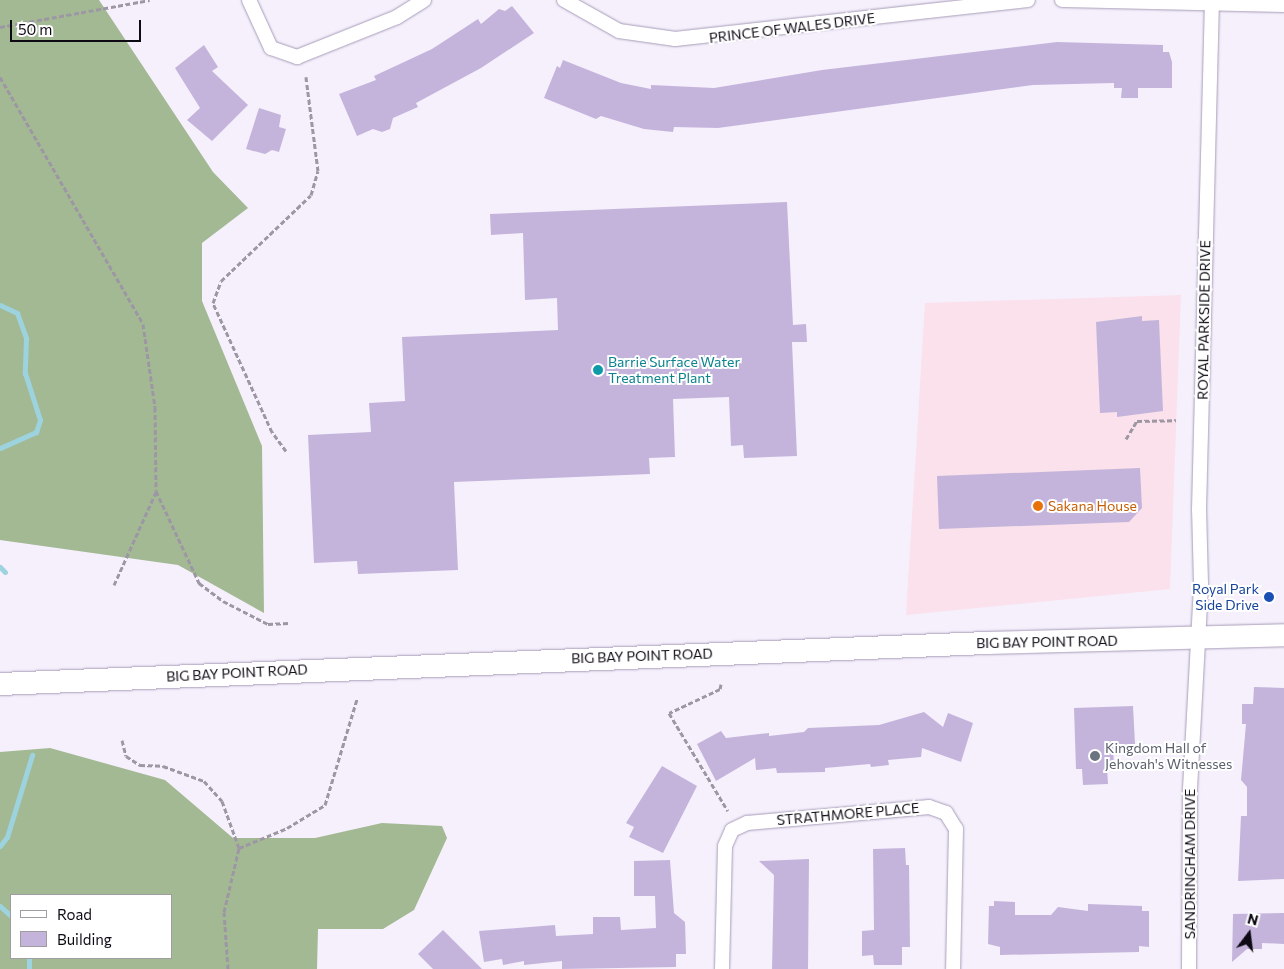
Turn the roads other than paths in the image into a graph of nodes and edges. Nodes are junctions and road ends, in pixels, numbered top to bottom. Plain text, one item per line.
1 (249, 0) edge
2 (424, 0) edge
3 (564, 0) edge
4 (1028, 0) edge
5 (1062, 0) edge
6 (1212, 2) edge
7 (1284, 5) edge
8 (1284, 635) edge
9 (1196, 639) junction
10 (0, 684) edge
11 (722, 969) edge
12 (953, 969) edge
13 (1189, 969) edge

1 - 2 street
3 - 4 street, PRINCE OF WALES DRIVE
5 - 6 street
6 - 7 street
6 - 9 street, ROYAL PARKSIDE DRIVE
8 - 9 main road, BIG BAY POINT ROAD
9 - 10 main road, BIG BAY POINT ROAD
9 - 13 street, SANDRINGHAM DRIVE
11 - 12 street, STRATHMORE PLACE

